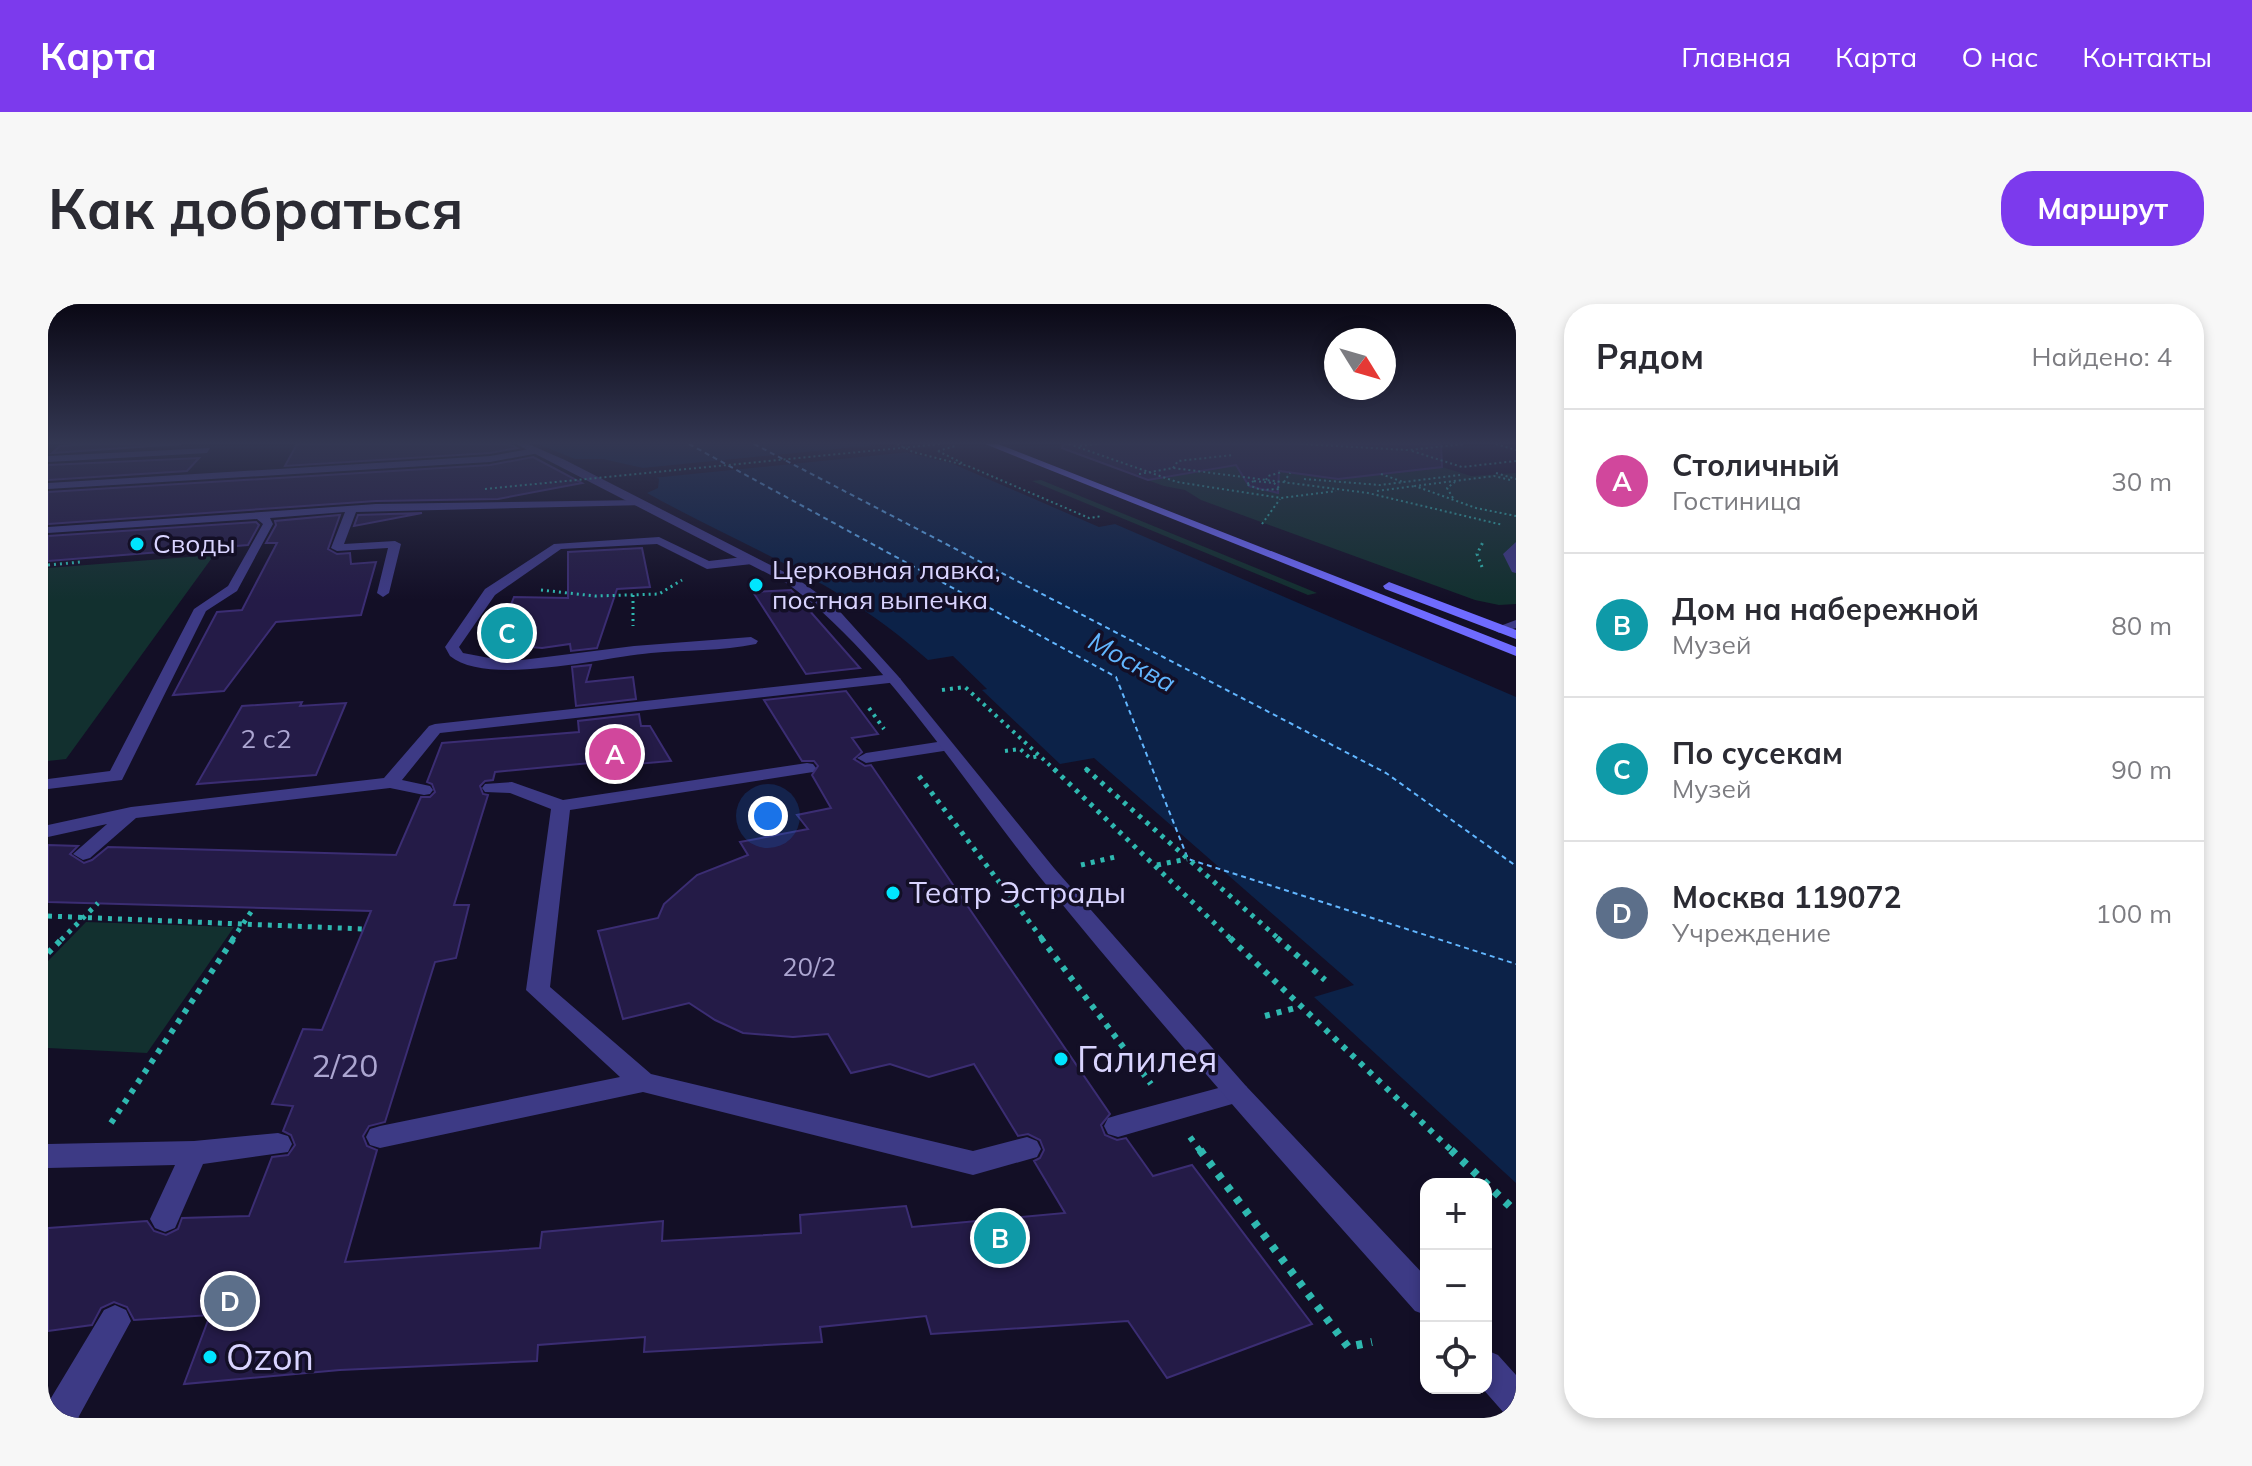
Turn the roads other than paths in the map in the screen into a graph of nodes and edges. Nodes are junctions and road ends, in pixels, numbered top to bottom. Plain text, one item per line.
1 (627, 496) edge
2 (1121, 496) edge
3 (1152, 496) edge
4 (641, 503) junction
5 (352, 509) junction
6 (257, 515) junction
7 (48, 530) edge
8 (1271, 541) dead end
9 (1516, 545) edge
10 (752, 560) junction
11 (1516, 569) edge
12 (1373, 580) dead end
13 (383, 593) dead end
14 (1516, 624) edge
15 (1499, 629) junction
16 (1516, 635) edge
17 (751, 641) dead end
18 (1516, 652) edge
19 (893, 679) junction
20 (944, 746) junction
21 (866, 758) dead end
22 (807, 768) dead end
23 (390, 783) junction
24 (48, 784) edge
25 (491, 788) dead end
26 (424, 790) dead end
27 (561, 806) junction
28 (131, 813) junction
29 (48, 831) edge
30 (83, 854) dead end
31 (643, 1082) junction
32 (1237, 1093) junction
33 (1118, 1126) dead end
34 (380, 1137) dead end
35 (278, 1144) dead end
36 (1027, 1149) dead end
37 (194, 1153) junction
38 (48, 1156) edge
39 (165, 1219) dead end
40 (1420, 1293) edge
41 (115, 1321) dead end
42 (1492, 1374) edge
43 (1516, 1401) edge
44 (59, 1418) edge

1 - 4 street
2 - 18 main road
3 - 8 main road
4 - 5 street
4 - 10 street
5 - 6 street
5 - 13 street
6 - 7 street
6 - 24 street
9 - 11 street
10 - 17 street
10 - 19 street
12 - 15 main road
14 - 15 street
15 - 16 main road
19 - 20 street
19 - 23 street
20 - 21 street
20 - 32 street
22 - 27 street
23 - 26 street
23 - 28 street
25 - 27 street
27 - 31 street
28 - 29 street
28 - 30 street
31 - 34 street
31 - 36 street
32 - 33 street
32 - 40 street
35 - 37 street
37 - 38 street
37 - 39 street
41 - 44 street
42 - 43 street

